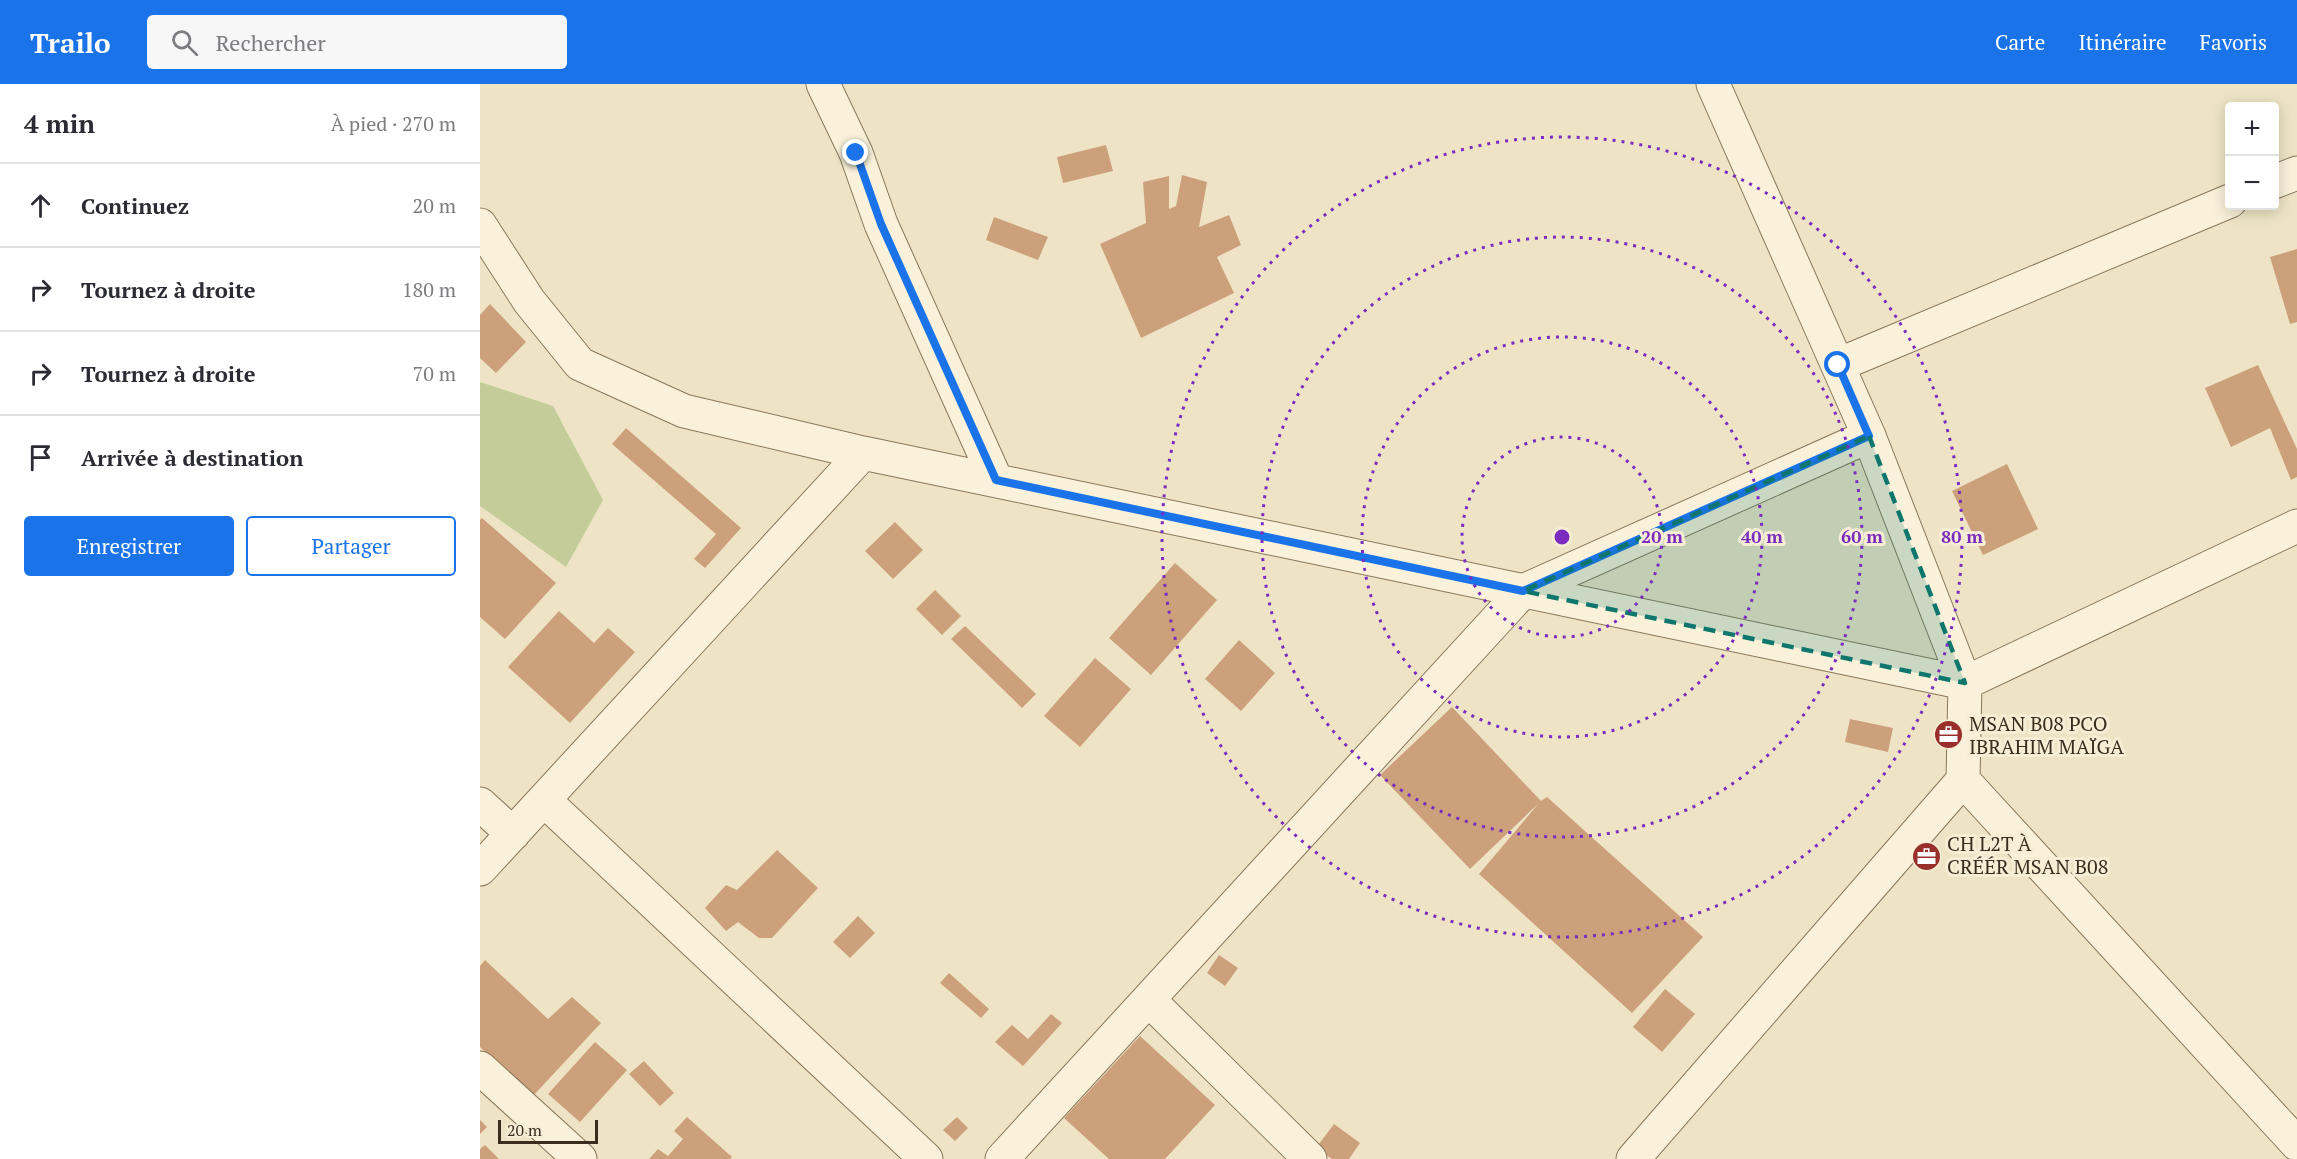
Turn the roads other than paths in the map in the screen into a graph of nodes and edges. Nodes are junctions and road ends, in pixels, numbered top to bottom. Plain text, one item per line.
1 (823, 84) edge
2 (1713, 84) edge
3 (2297, 173) edge
4 (2279, 180) edge
5 (2225, 203) edge
6 (480, 225) edge
7 (1838, 365) junction
8 (1869, 436) junction
9 (863, 453) junction
10 (996, 480) junction
11 (2297, 526) edge
12 (1523, 591) junction
13 (1965, 682) junction
14 (1963, 780) junction
15 (544, 800) junction
16 (480, 804) edge
17 (513, 834) junction
18 (480, 869) edge
19 (1149, 1000) junction
20 (480, 1068) edge
21 (2297, 1144) edge
22 (580, 1159) edge
23 (926, 1159) edge
24 (1002, 1159) edge
25 (1310, 1159) edge
26 (1633, 1159) edge

1 - 10 street
2 - 7 street
3 - 4 street
5 - 7 street
6 - 9 street
7 - 8 street
8 - 12 street
8 - 13 street
9 - 10 street
9 - 15 street
10 - 12 street
11 - 13 street
12 - 13 street
12 - 19 street
13 - 14 street
14 - 21 street
14 - 26 street
15 - 17 street
15 - 23 street
16 - 17 street
17 - 18 street
19 - 24 street
19 - 25 street
20 - 22 street

